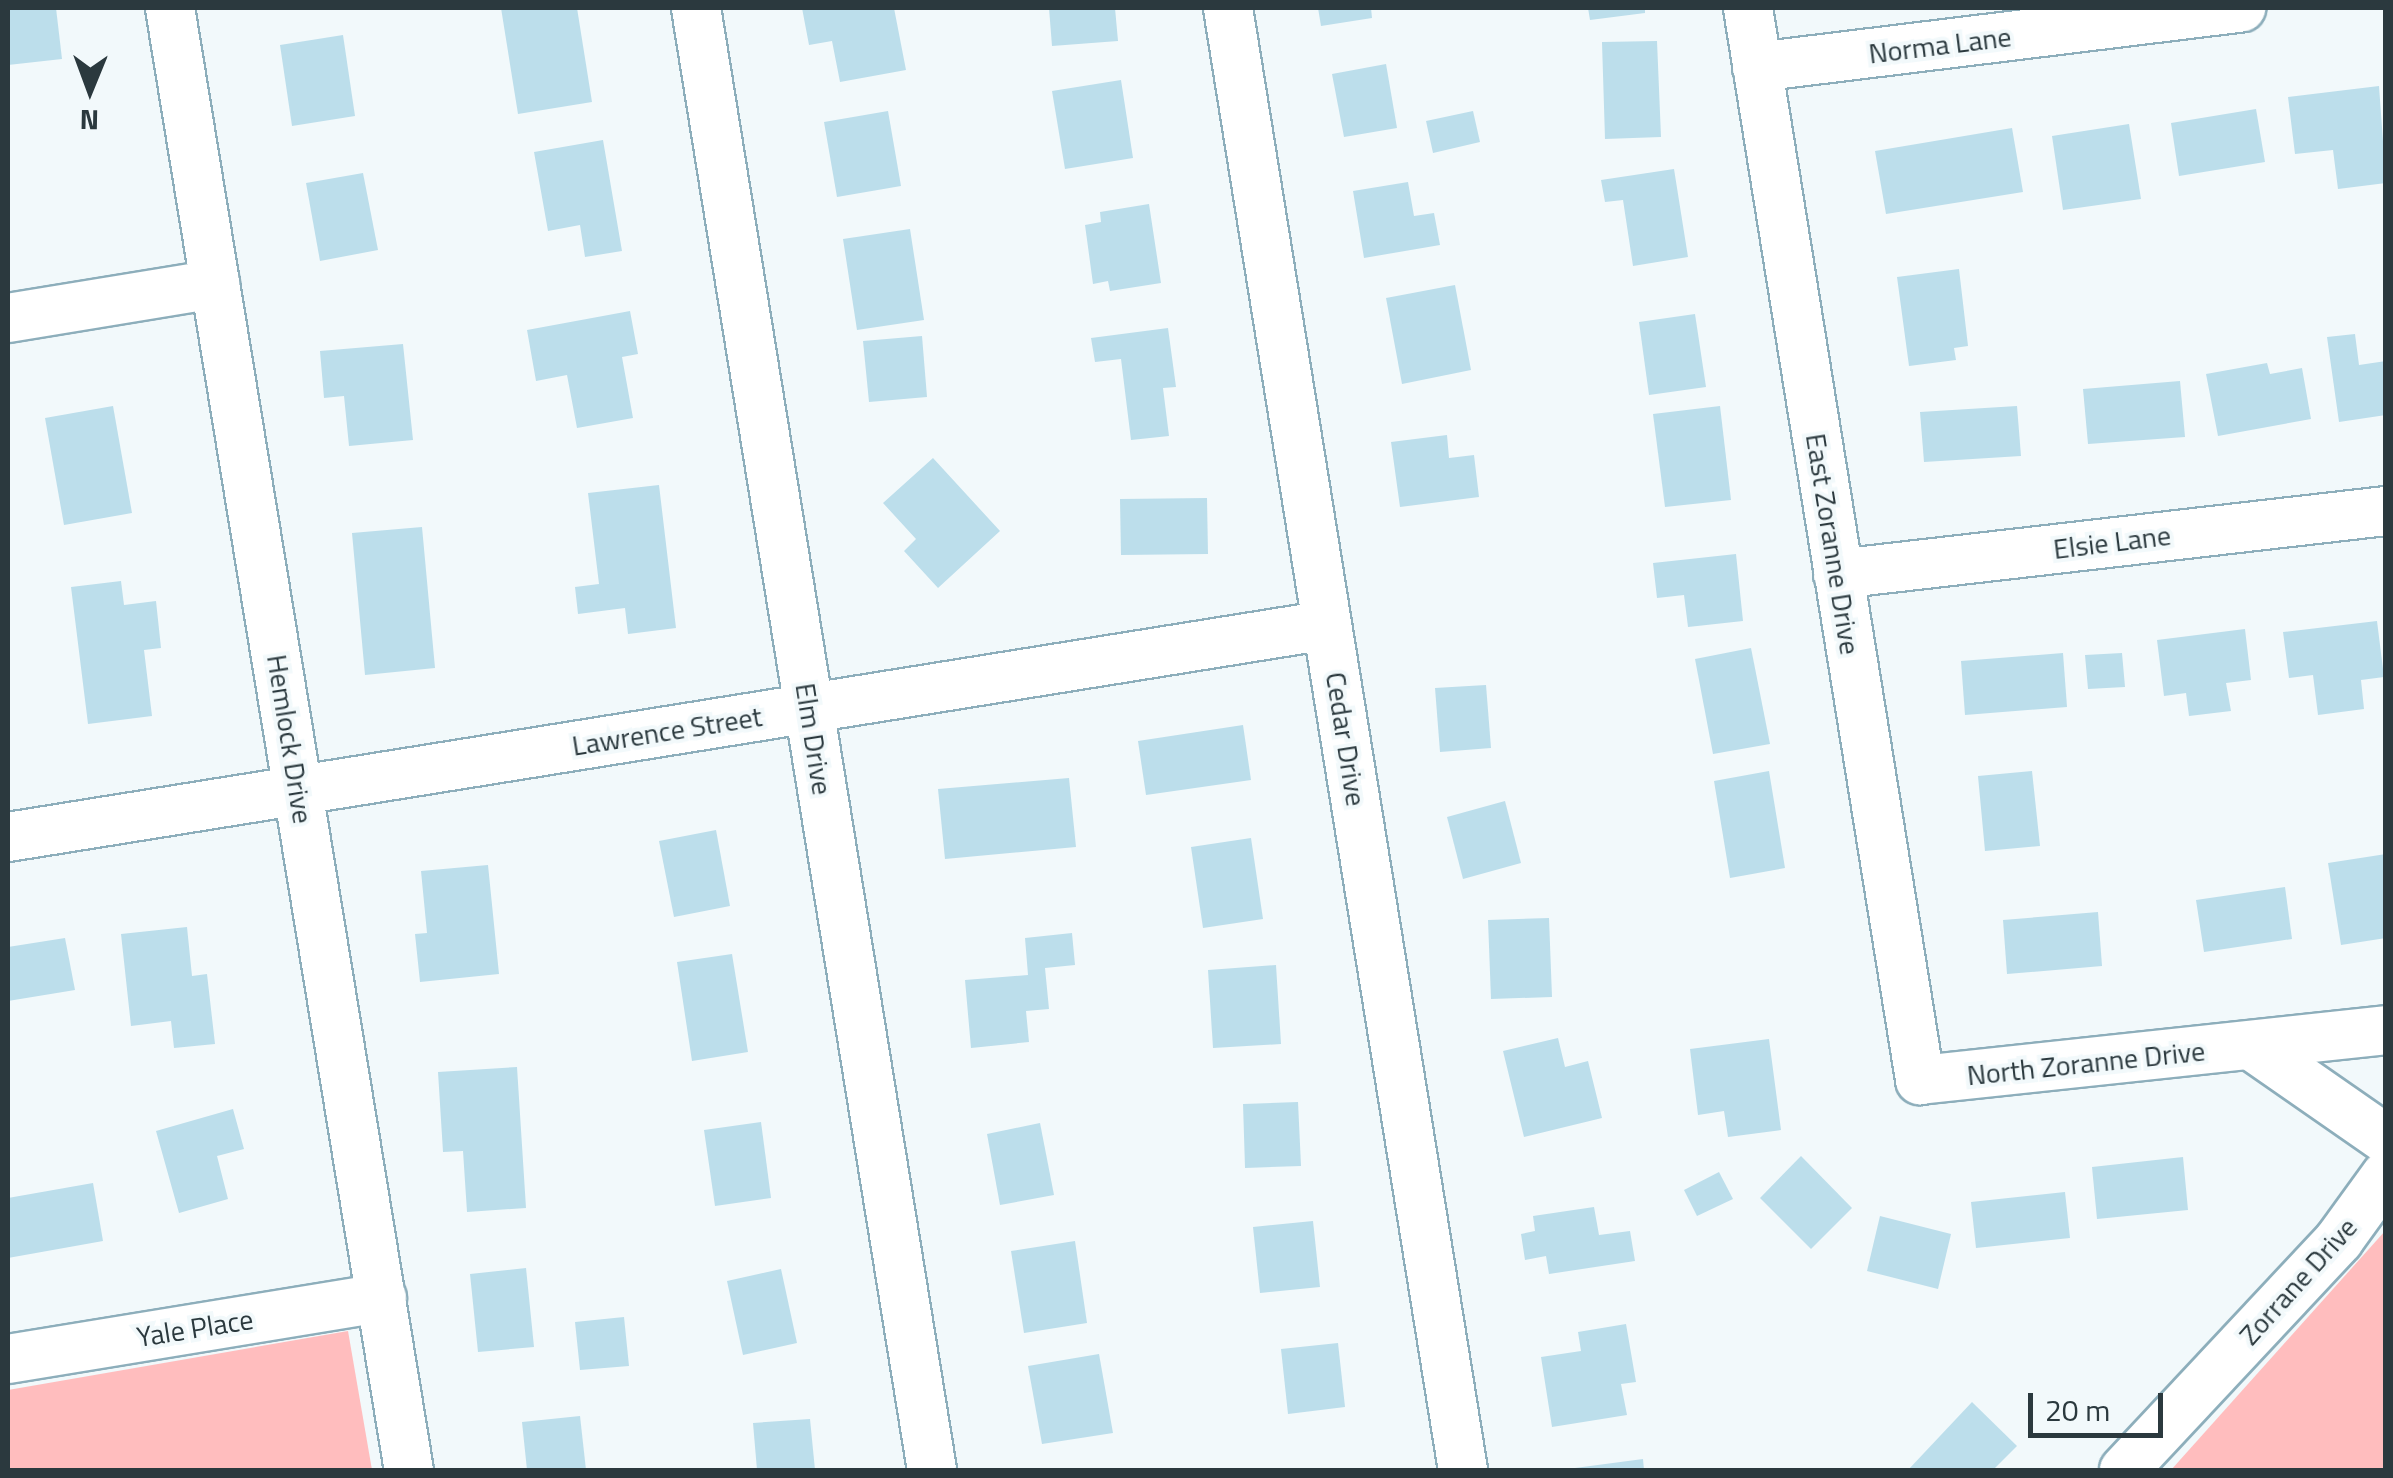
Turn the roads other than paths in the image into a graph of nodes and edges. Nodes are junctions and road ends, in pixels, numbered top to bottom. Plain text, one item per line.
1 (170, 8) edge
2 (696, 8) edge
3 (1228, 8) edge
4 (1748, 8) edge
5 (2241, 8) edge
6 (1758, 67) junction
7 (216, 284) junction
8 (8, 318) edge
9 (2386, 510) edge
10 (1838, 574) junction
11 (1327, 626) junction
12 (809, 708) junction
13 (298, 791) junction
14 (8, 838) edge
15 (2386, 1030) edge
16 (2252, 1046) junction
17 (1920, 1080) joint
18 (2386, 1139) edge
19 (2386, 1176) edge
20 (382, 1298) junction
21 (8, 1359) edge
22 (409, 1470) edge
23 (932, 1470) edge
24 (1463, 1470) edge
25 (2124, 1470) edge

1 - 7 street, Hemlock Drive
2 - 12 street, Elm Drive
3 - 11 street, Cedar Drive
4 - 6 street, East Zoranne Drive
5 - 6 street, Norma Lane
6 - 10 street, East Zoranne Drive
7 - 8 street
7 - 13 street, Hemlock Drive
9 - 10 street, Elsie Lane
10 - 17 street, East Zoranne Drive
11 - 12 street, Lawrence Street
11 - 24 street, Cedar Drive
12 - 13 street, Lawrence Street
12 - 23 street, Elm Drive
13 - 14 street, Lawrence Street
13 - 20 street, Hemlock Drive
15 - 16 street, North Zoranne Drive
16 - 17 street, North Zoranne Drive
16 - 18 street
19 - 25 street, Zorrane Drive
20 - 21 street, Yale Place
20 - 22 street, Hemlock Drive

